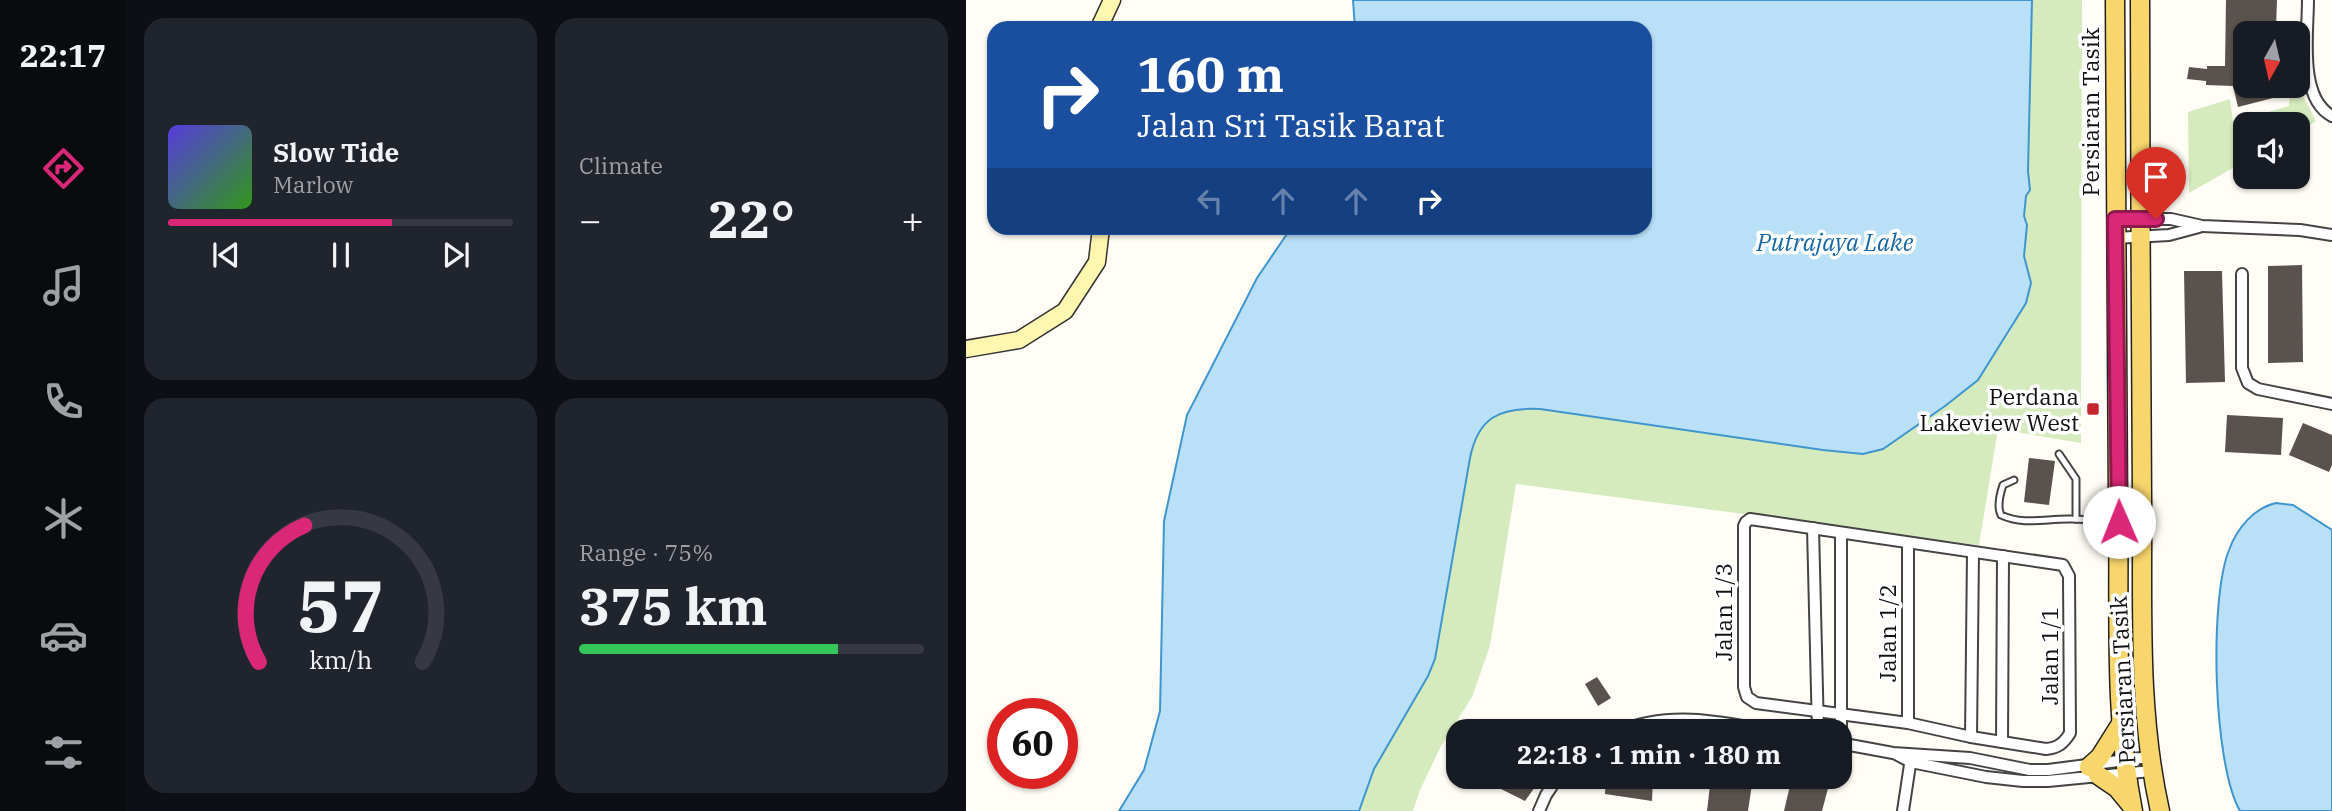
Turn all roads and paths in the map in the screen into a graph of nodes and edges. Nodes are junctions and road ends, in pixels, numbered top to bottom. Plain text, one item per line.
1 (1112, 0) edge
2 (2115, 0) edge
3 (2140, 0) edge
4 (2308, 0) edge
5 (1102, 21) edge
6 (2332, 116) edge
7 (2115, 219) junction
8 (2140, 220) junction
9 (2202, 226) junction
10 (1100, 235) edge
11 (2331, 235) edge
12 (2115, 238) junction
13 (2140, 238) junction
14 (2242, 274) dead end
15 (966, 349) edge
16 (2332, 404) edge
17 (2059, 454) dead end
18 (2014, 480) dead end
19 (2076, 519) junction
20 (2119, 522) junction
21 (1813, 528) junction
22 (1842, 533) junction
23 (1908, 543) junction
24 (1973, 553) junction
25 (2003, 556) junction
26 (1818, 710) junction
27 (1842, 714) junction
28 (1818, 719) edge
29 (1842, 719) edge
30 (2122, 722) junction
31 (1908, 723) junction
32 (1971, 737) junction
33 (2002, 742) junction
34 (1852, 745) edge
35 (1947, 755) junction
36 (1911, 757) junction
37 (2150, 764) junction
38 (2127, 767) junction
39 (1944, 769) junction
40 (2093, 771) junction
41 (2048, 776) junction
42 (1550, 789) edge
43 (2133, 809) edge
44 (1539, 811) edge
45 (1903, 811) edge
46 (2160, 811) edge

1 - 5 street
2 - 7 main road, Persiaran Tasik
3 - 8 main road, Persiaran Tasik
4 - 6 street
7 - 8 street
7 - 12 main road, Persiaran Tasik
8 - 9 street
8 - 13 main road, Persiaran Tasik
9 - 11 street
9 - 13 street
10 - 15 street
12 - 13 street
12 - 20 main road, Persiaran Tasik
13 - 37 main road, Persiaran Tasik
14 - 16 street
17 - 19 lane
18 - 19 lane
19 - 20 lane
20 - 30 main road, Persiaran Tasik
21 - 22 street
21 - 26 street
21 - 26 street, Jalan 1/3
22 - 23 street
22 - 27 street
23 - 24 street
23 - 31 street, Jalan 1/2
24 - 25 street
24 - 32 street
25 - 33 street
25 - 33 street, Jalan 1/1
26 - 27 street
26 - 28 street
27 - 29 street
27 - 31 street
30 - 38 main road, Persiaran Tasik
30 - 40 main road
31 - 32 street
32 - 33 street
34 - 36 street
35 - 36 street
35 - 39 street
35 - 41 street
36 - 39 street
36 - 45 street
37 - 38 street
37 - 46 main road, Persiaran Tasik
38 - 40 street
38 - 43 main road, Persiaran Tasik
39 - 41 street
40 - 41 street
40 - 43 main road
42 - 44 street

